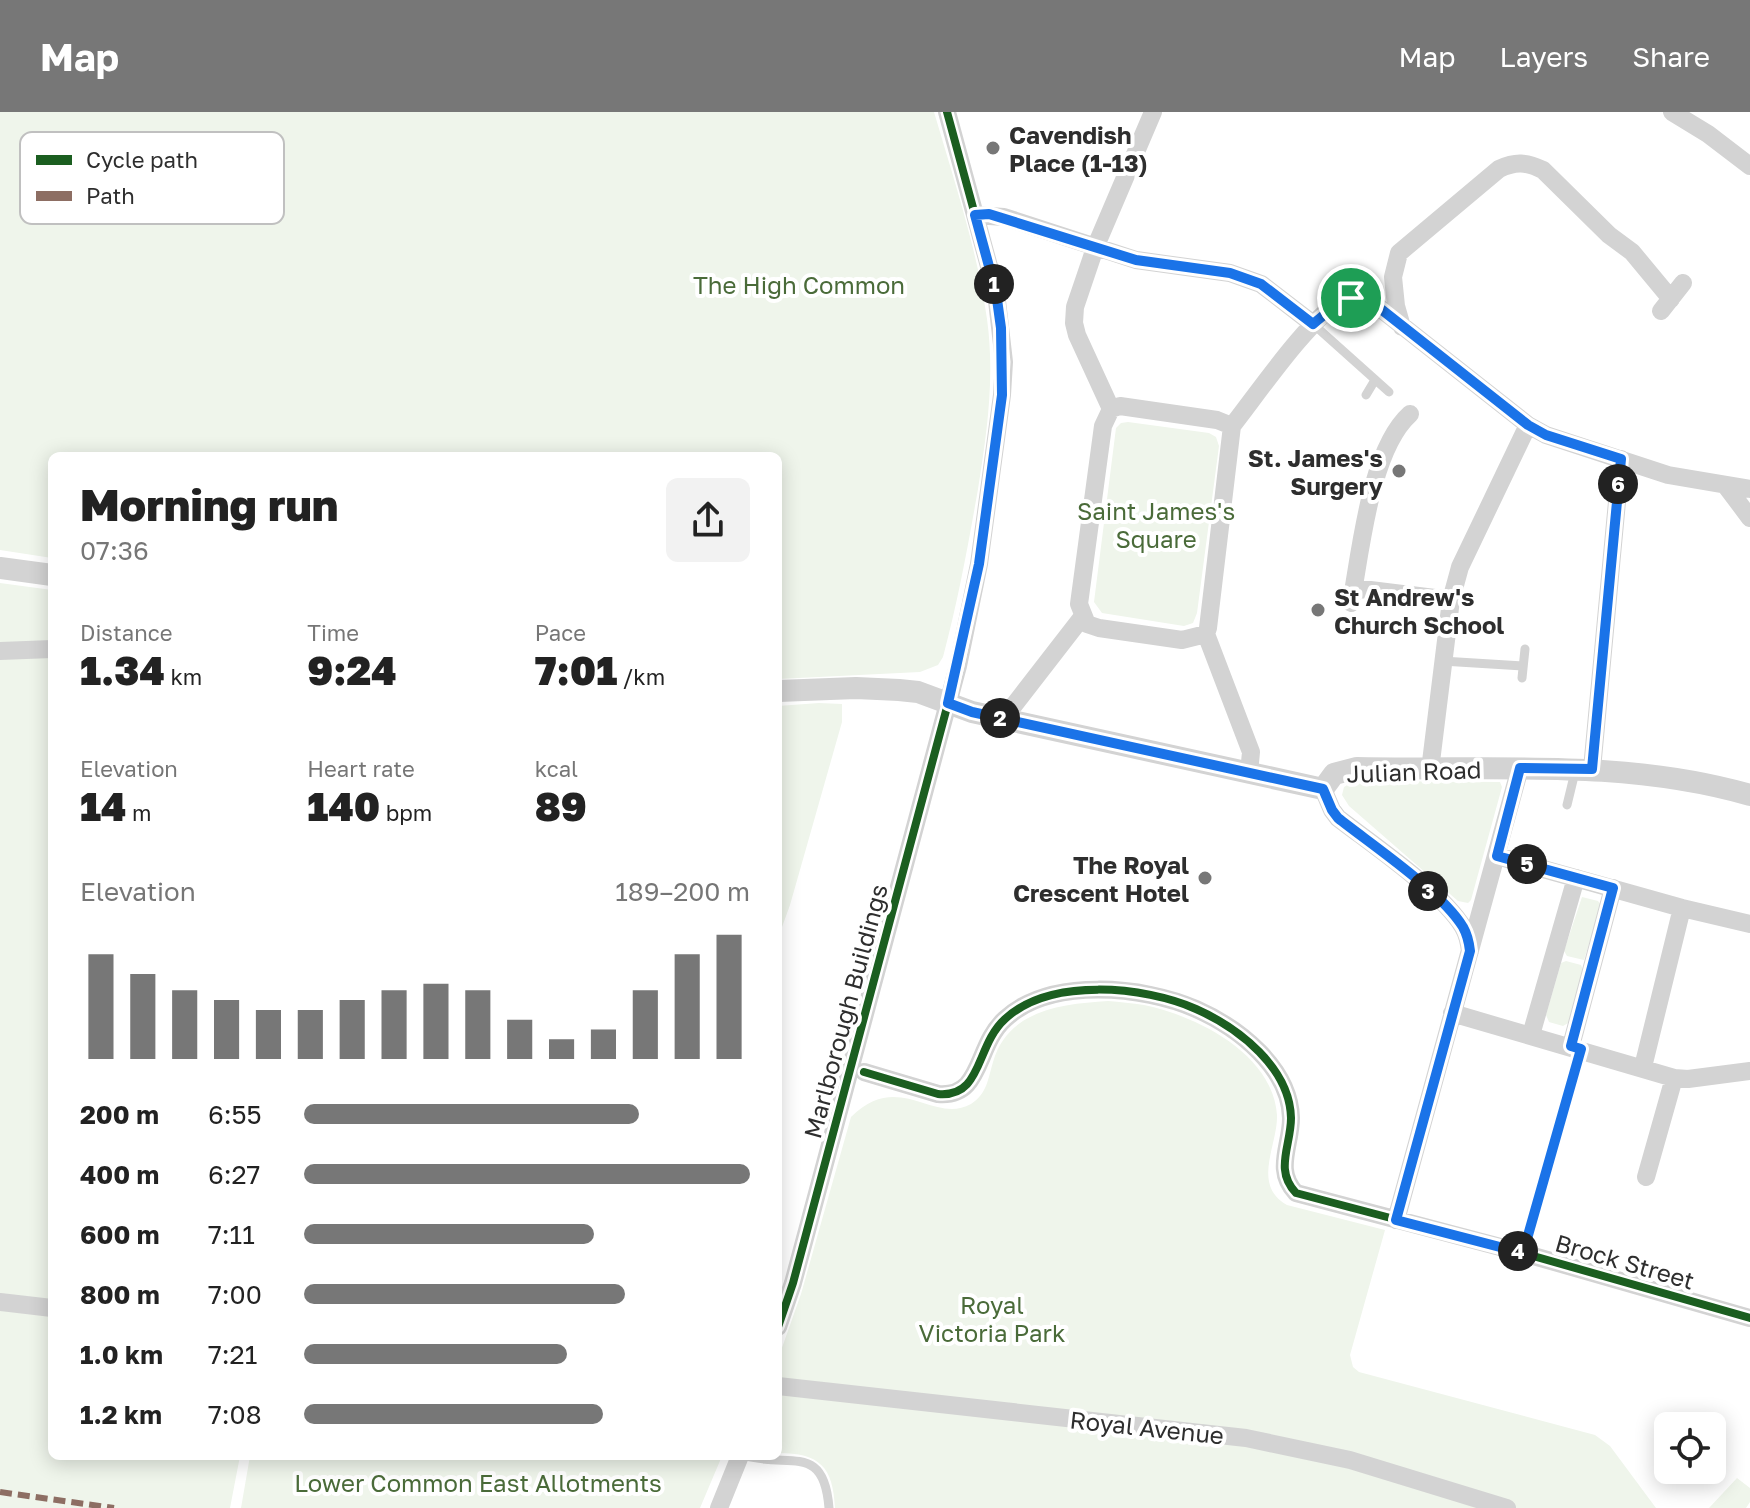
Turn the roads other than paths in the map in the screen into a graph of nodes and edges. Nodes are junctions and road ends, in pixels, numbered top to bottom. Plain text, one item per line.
1 (947, 112) edge
2 (1153, 112) edge
3 (1672, 112) edge
4 (1750, 166) edge
5 (975, 215) junction
6 (1095, 248) junction
7 (1683, 283) dead end
8 (1313, 324) junction
9 (1403, 329) junction
10 (1375, 380) junction
11 (1389, 392) dead end
12 (1366, 395) dead end
13 (1111, 409) junction
14 (1410, 414) dead end
15 (1528, 425) junction
16 (1232, 426) junction
17 (1621, 459) junction
18 (1726, 486) junction
19 (1750, 489) edge
20 (1750, 518) edge
21 (0, 568) edge
22 (48, 574) edge
23 (1451, 600) junction
24 (1083, 616) junction
25 (1206, 634) junction
26 (48, 649) edge
27 (1525, 649) dead end
28 (0, 651) edge
29 (1442, 661) junction
30 (1523, 666) junction
31 (1522, 678) dead end
32 (782, 691) edge
33 (948, 703) junction
34 (1008, 720) junction
35 (1520, 768) junction
36 (1584, 769) junction
37 (1430, 770) junction
38 (1249, 773) junction
39 (1323, 789) junction
40 (1750, 795) edge
41 (1567, 805) dead end
42 (1497, 856) junction
43 (1576, 878) junction
44 (1613, 888) junction
45 (1682, 908) junction
46 (1750, 924) edge
47 (1470, 951) junction
48 (1452, 1013) junction
49 (1531, 1035) junction
50 (1576, 1048) junction
51 (1643, 1067) junction
52 (1750, 1071) edge
53 (864, 1072) dead end
54 (1674, 1078) junction
55 (1646, 1177) dead end
56 (1396, 1220) junction
57 (1523, 1253) junction
58 (0, 1302) edge
59 (48, 1308) edge
60 (782, 1315) edge
61 (1750, 1318) edge
62 (782, 1386) edge
63 (741, 1460) edge
64 (782, 1460) edge
65 (719, 1508) edge
66 (829, 1508) edge
67 (1507, 1508) edge

1 - 5 street, Marlborough Buildings
2 - 6 street
3 - 4 street
5 - 6 street
5 - 33 street, Marlborough Buildings
6 - 8 street
6 - 13 street
7 - 9 street
8 - 9 street
8 - 10 lane
8 - 16 street
9 - 15 street
10 - 11 lane
10 - 12 lane
13 - 16 street
13 - 24 street
14 - 23 street
15 - 17 street
15 - 23 street
16 - 25 street
17 - 18 street
17 - 36 street
18 - 19 street
18 - 20 street
21 - 22 street
23 - 29 street
24 - 25 street
24 - 34 street
25 - 38 street
26 - 28 street
27 - 30 lane
29 - 30 lane
29 - 37 street
30 - 31 lane
32 - 33 street, Julian Road
33 - 34 street, Julian Road
33 - 60 street, Marlborough Buildings
34 - 38 street, Julian Road
35 - 36 street, Julian Road
35 - 37 street, Julian Road
35 - 42 street
36 - 40 street, Julian Road
36 - 41 lane
37 - 39 street, Julian Road
38 - 39 street, Julian Road
39 - 47 street
42 - 43 street
42 - 47 street
43 - 44 street
43 - 49 street
44 - 45 street
44 - 50 street
45 - 46 street
45 - 51 street
47 - 48 street
48 - 49 street
48 - 56 street
49 - 50 street
50 - 51 street
50 - 57 street
51 - 54 street
52 - 54 street
53 - 56 street, Brock Street
54 - 55 street
56 - 57 street, Brock Street
57 - 61 street, Brock Street
58 - 59 street
62 - 67 street, Royal Avenue
63 - 65 street
64 - 66 lane

